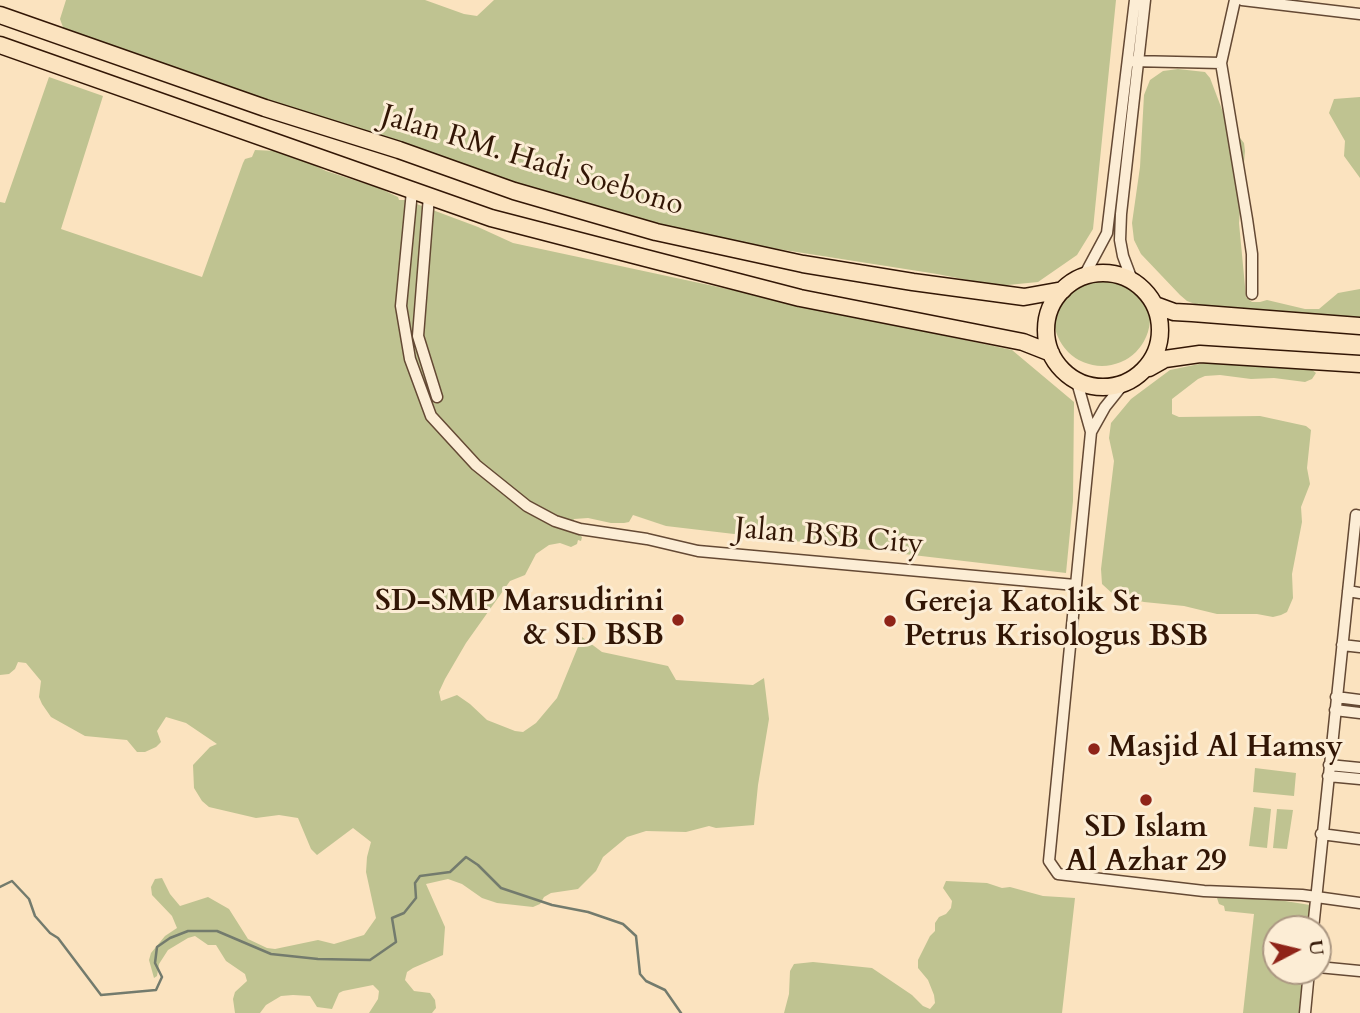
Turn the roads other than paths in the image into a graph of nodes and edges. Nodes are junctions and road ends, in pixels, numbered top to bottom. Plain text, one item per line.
1 (1135, 0) edge
2 (1145, 0) edge
3 (1235, 0) edge
4 (1242, 0) edge
5 (1360, 14) edge
6 (0, 15) edge
7 (0, 46) edge
8 (1132, 61) junction
9 (1221, 63) junction
10 (265, 108) junction
11 (292, 148) junction
12 (412, 191) junction
13 (429, 196) junction
14 (1084, 276) junction
15 (1132, 280) junction
16 (1063, 290) junction
17 (1252, 294) dead end
18 (1155, 305) junction
19 (1360, 326) edge
20 (418, 336) junction
21 (1051, 353) junction
22 (410, 359) junction
23 (1360, 364) edge
24 (1144, 371) junction
25 (1077, 382) junction
26 (1125, 382) junction
27 (437, 397) dead end
28 (1091, 432) junction
29 (1360, 516) edge
30 (1355, 564) edge
31 (1075, 585) junction
32 (1348, 591) junction
33 (1360, 593) edge
34 (1342, 645) junction
35 (1360, 647) edge
36 (1336, 697) junction
37 (1360, 700) edge
38 (1335, 710) junction
39 (1360, 713) edge
40 (1329, 765) junction
41 (1360, 768) edge
42 (1328, 776) junction
43 (1360, 779) edge
44 (1321, 834) junction
45 (1360, 839) edge
46 (1315, 897) junction
47 (1360, 903) edge
48 (1314, 915) edge
49 (1332, 968) edge
50 (1360, 971) edge
51 (1308, 985) edge
52 (1305, 1013) edge

1 - 8 street
2 - 8 street
3 - 9 street
4 - 5 street
6 - 10 main road, Jalan RM. Hadi Soebono
7 - 11 main road, Jalan RM. Hadi Soebono
8 - 9 street
8 - 14 street
8 - 15 street
9 - 17 street
10 - 11 main road
10 - 16 main road, Jalan RM. Hadi Soebono
11 - 12 main road, Jalan RM. Hadi Soebono
12 - 13 main road, Jalan RM. Hadi Soebono
12 - 22 street, Jalan BSB City
13 - 20 street
13 - 21 main road, Jalan RM. Hadi Soebono
14 - 15 main road
14 - 16 main road, Jalan RM. Hadi Soebono
15 - 18 main road
16 - 21 main road, Jalan RM. Hadi Soebono
18 - 19 main road
18 - 24 main road
20 - 22 street
20 - 27 street
21 - 25 main road, Jalan RM. Hadi Soebono
22 - 31 street, Jalan BSB City
23 - 24 main road
24 - 26 main road
25 - 26 main road
25 - 28 street
26 - 28 street
28 - 31 street
29 - 30 street
30 - 32 street
31 - 46 street
32 - 33 street
32 - 34 street
34 - 35 street
34 - 36 street
36 - 37 street
36 - 38 street
38 - 39 street
38 - 40 street
40 - 41 street
40 - 42 street
42 - 43 street
42 - 44 street
44 - 45 street
44 - 46 street
46 - 47 street
46 - 48 street
49 - 50 street
51 - 52 street

